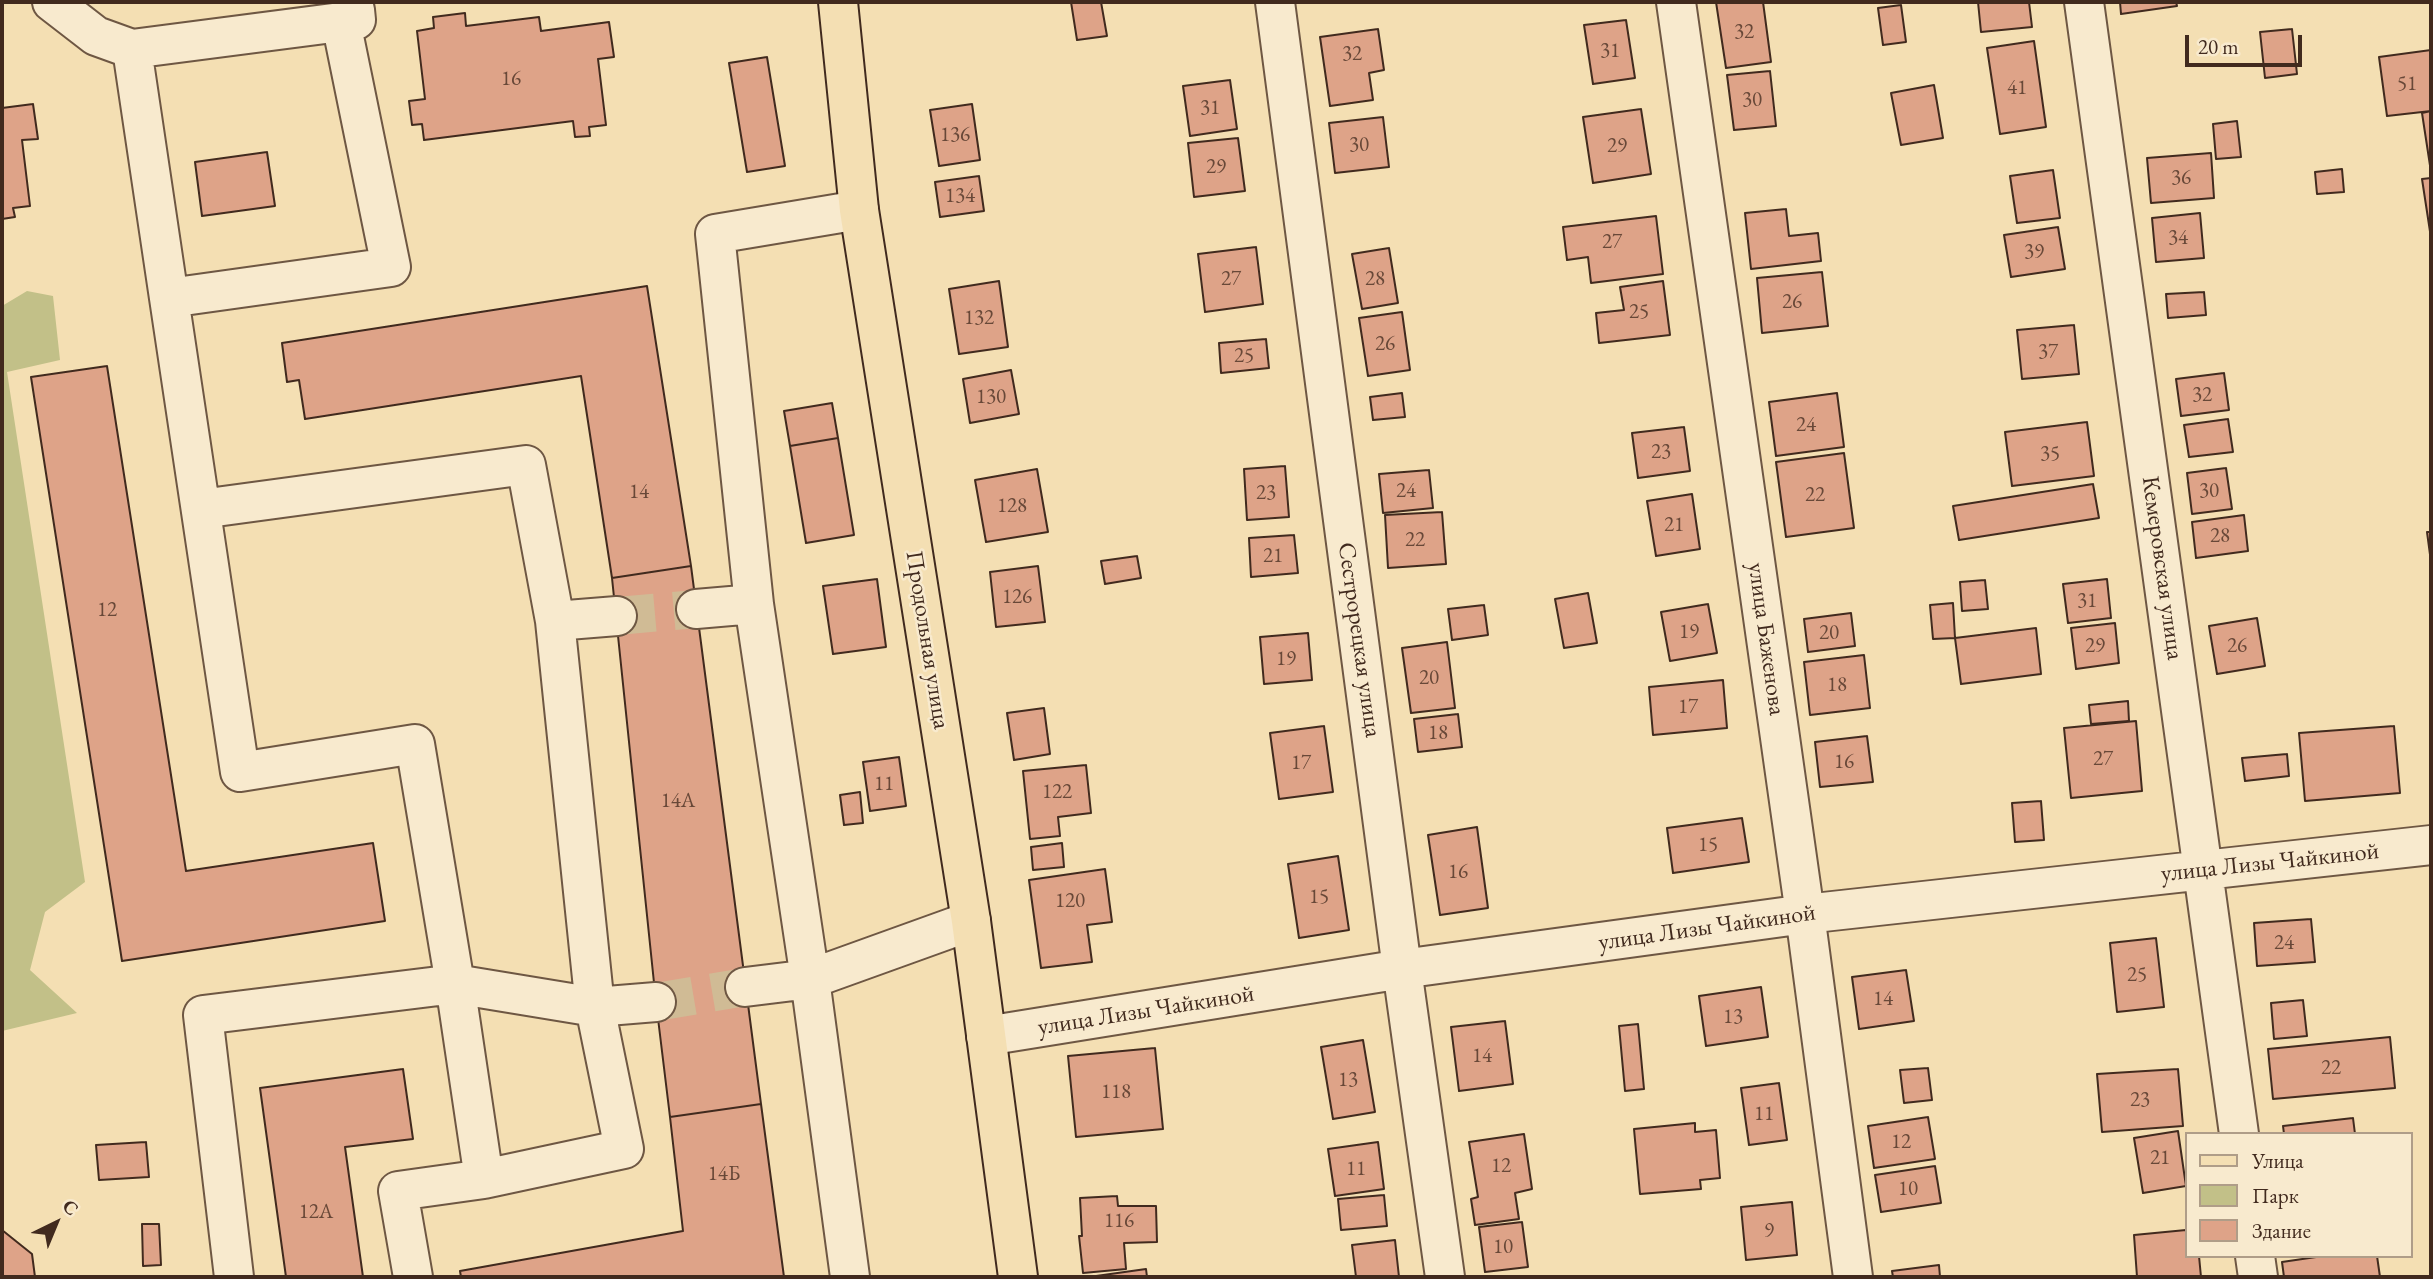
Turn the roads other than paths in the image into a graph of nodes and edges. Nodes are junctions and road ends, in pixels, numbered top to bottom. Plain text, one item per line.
1 (52, 2) edge
2 (838, 2) edge
3 (1275, 2) edge
4 (1676, 2) edge
5 (2084, 2) edge
6 (347, 12) edge
7 (132, 49) junction
8 (859, 210) junction
9 (169, 298) junction
10 (201, 509) junction
11 (754, 604) junction
12 (696, 609) tunnel mouth
13 (617, 616) tunnel mouth
14 (555, 621) junction
15 (2431, 845) edge
16 (2204, 871) junction
17 (1805, 914) junction
18 (971, 921) junction
19 (1402, 969) junction
20 (810, 979) junction
21 (455, 984) junction
22 (745, 987) tunnel mouth
23 (656, 1002) tunnel mouth
24 (595, 1007) junction
25 (986, 1037) junction
26 (2239, 1132) edge
27 (484, 1179) junction
28 (2255, 1258) edge
29 (234, 1277) edge
30 (413, 1277) edge
31 (850, 1277) edge
32 (1018, 1277) edge
33 (1446, 1277) edge
34 (1853, 1277) edge
35 (2258, 1277) edge

1 - 7 street
2 - 8 main road, Продольная улица
3 - 19 street, Сестрорецкая улица
4 - 17 street, улица Баженова
5 - 16 street, Кемеровская улица
6 - 7 street
6 - 9 street
7 - 9 street
8 - 11 street
8 - 18 main road, Продольная улица
9 - 10 street
10 - 14 street
10 - 21 street
11 - 12 street
11 - 20 street
13 - 14 street
14 - 24 street
15 - 16 street, улица Лизы Чайкиной
16 - 17 street, улица Лизы Чайкиной
16 - 26 street, Кемеровская улица
17 - 19 street, улица Лизы Чайкиной
17 - 34 street, улица Баженова
18 - 20 street
18 - 25 main road, Продольная улица
19 - 25 street, улица Лизы Чайкиной
19 - 33 street, Сестрорецкая улица
20 - 22 street
20 - 31 street
21 - 24 street
21 - 27 street
21 - 29 street
23 - 24 street
24 - 27 street
25 - 32 main road, Продольная улица
27 - 30 street
28 - 35 street

